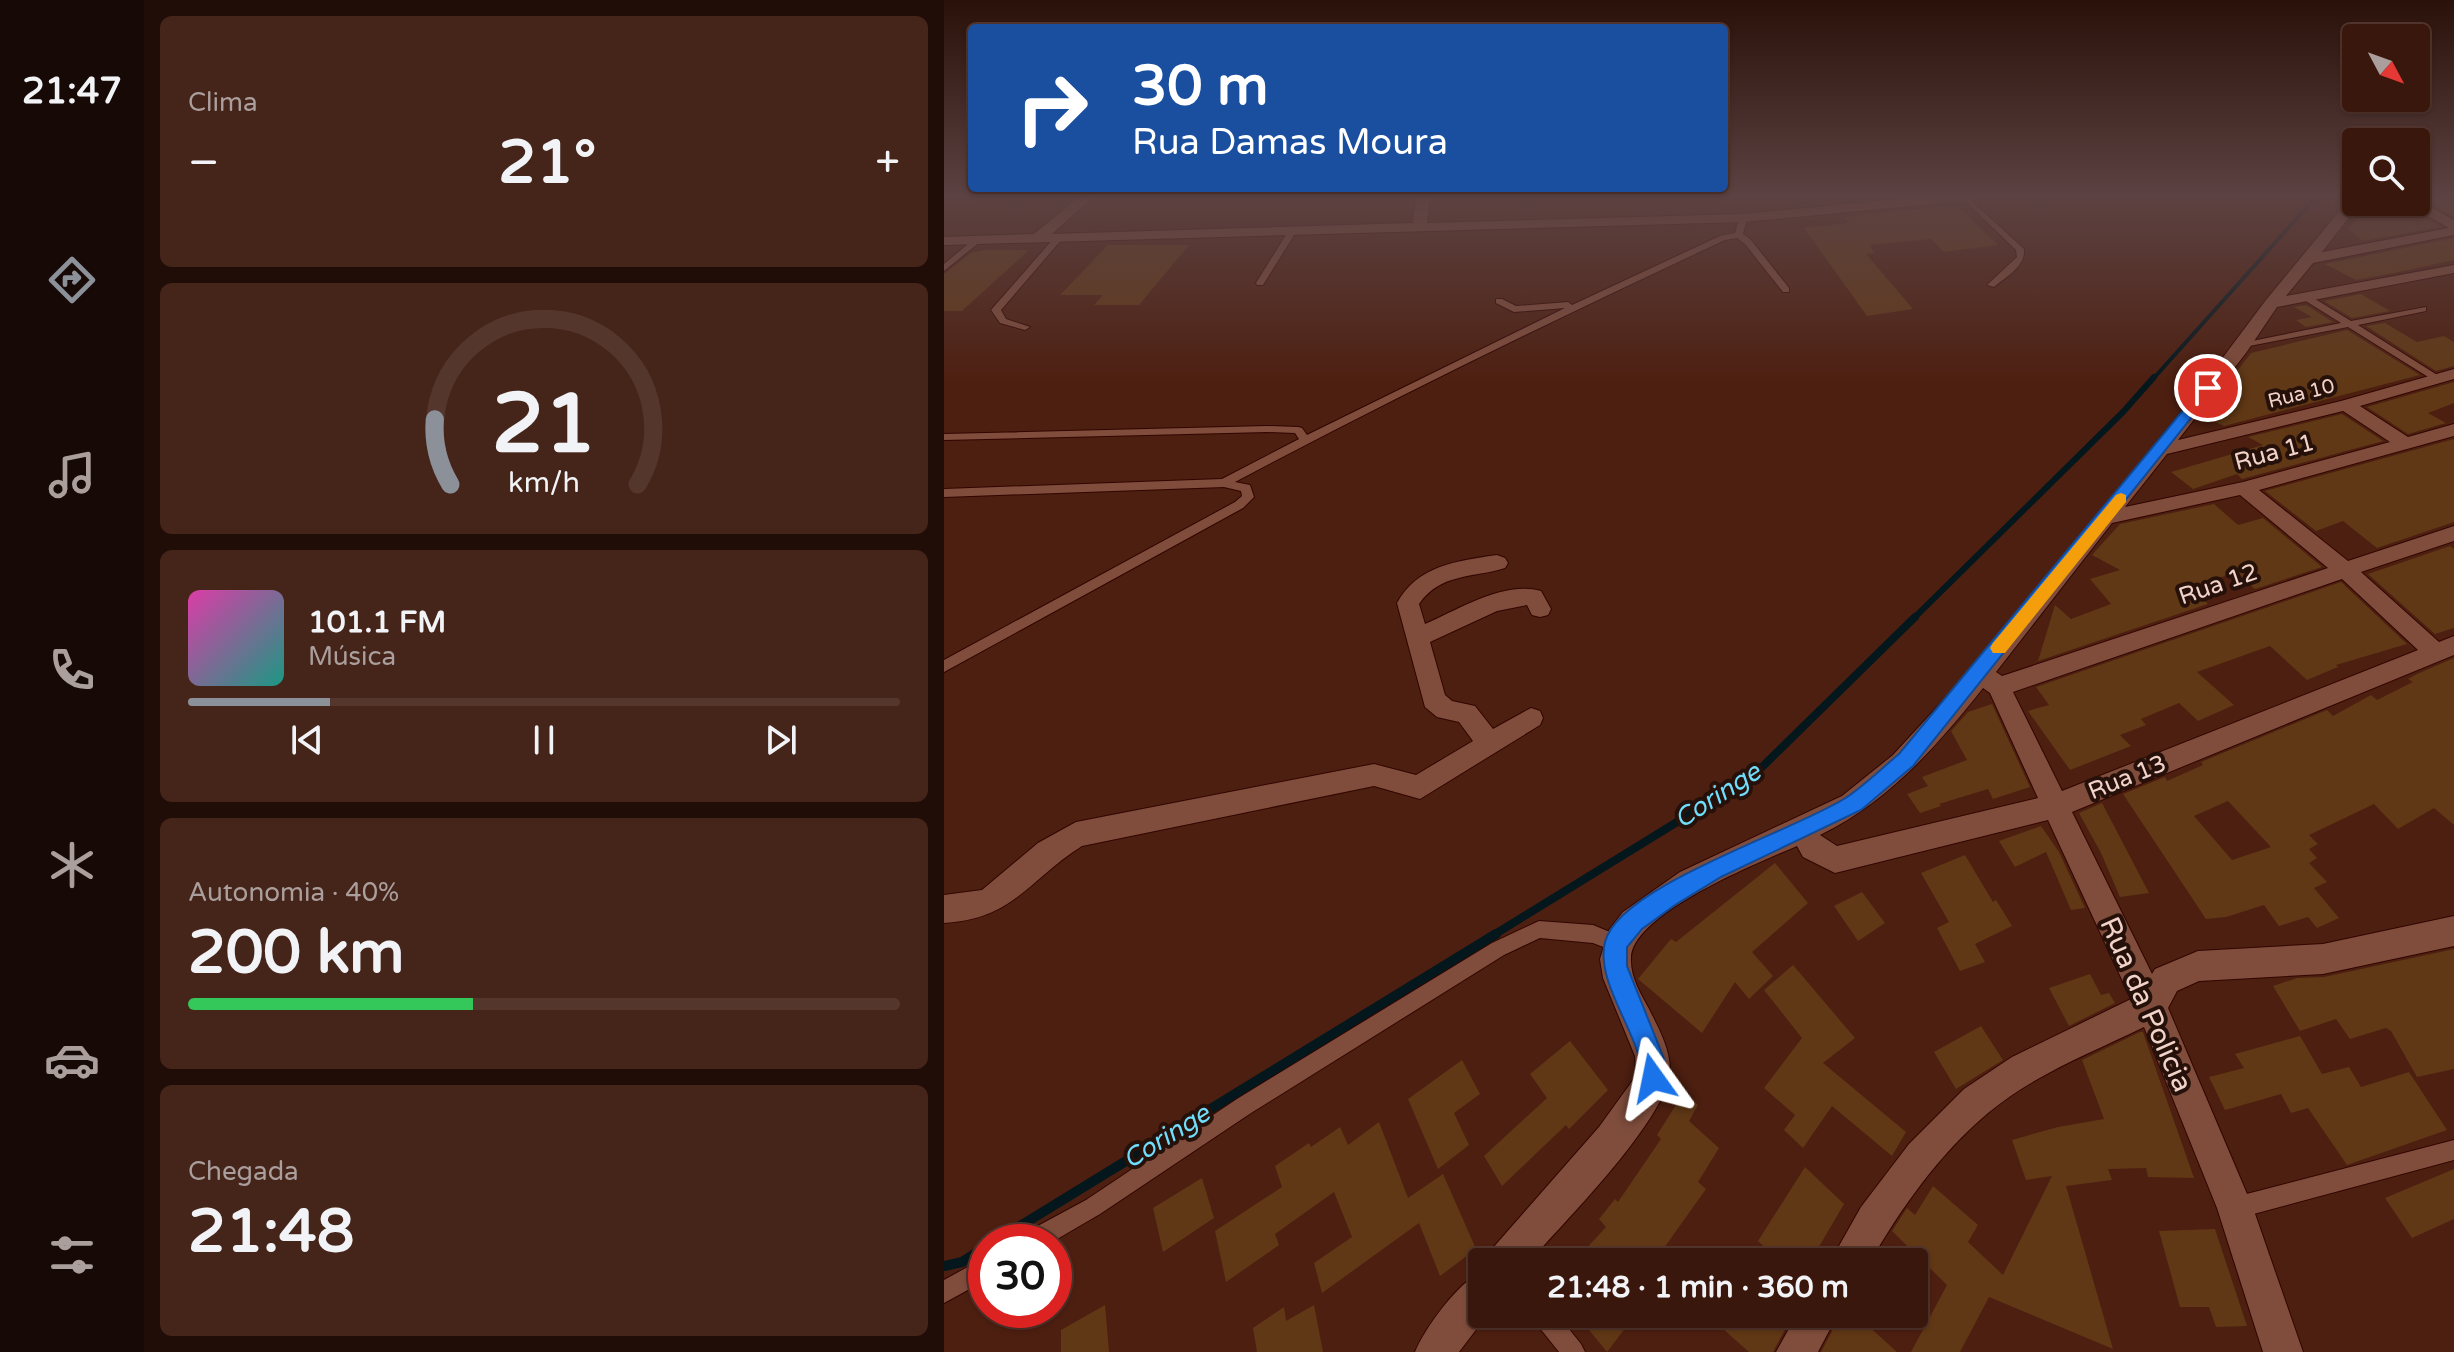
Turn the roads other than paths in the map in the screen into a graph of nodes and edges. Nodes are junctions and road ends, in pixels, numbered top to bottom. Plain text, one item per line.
1 (1040, 259) edge
2 (1275, 259) edge
3 (1677, 259) edge
4 (1760, 259) edge
5 (2019, 259) edge
6 (2311, 259) edge
7 (2454, 269) edge
8 (1260, 283) dead end
9 (1991, 285) dead end
10 (1786, 290) dead end
11 (2304, 296) junction
12 (1499, 301) dead end
13 (2271, 303) junction
14 (1577, 305) junction
15 (2423, 309) dead end
16 (2352, 325) junction
17 (1025, 327) dead end
18 (2242, 346) junction
19 (2446, 376) edge
20 (2346, 405) junction
21 (2454, 430) edge
22 (944, 437) edge
23 (1305, 440) junction
24 (2405, 443) junction
25 (2157, 451) junction
26 (1224, 483) junction
27 (2244, 488) junction
28 (944, 493) edge
29 (2105, 518) junction
30 (2454, 533) edge
31 (1497, 563) dead end
32 (2343, 568) junction
33 (1540, 609) dead end
34 (1416, 638) junction
35 (2444, 648) edge
36 (944, 667) edge
37 (1989, 680) junction
38 (1531, 718) dead end
39 (1490, 744) junction
40 (2056, 806) junction
41 (1802, 828) junction
42 (944, 909) edge
43 (2454, 931) edge
44 (1616, 943) junction
45 (2151, 1006) junction
46 (2454, 1150) edge
47 (2235, 1208) junction
48 (1063, 1224) edge
49 (1517, 1248) edge
50 (1857, 1248) edge
51 (968, 1278) edge
52 (944, 1292) edge
53 (1468, 1309) edge
54 (1554, 1328) edge
55 (1811, 1328) edge
56 (1435, 1352) edge
57 (1573, 1352) edge
58 (1796, 1352) edge
59 (2283, 1352) edge

1 - 17 lane
2 - 8 lane
3 - 14 lane
4 - 10 lane
5 - 9 lane
6 - 13 street
7 - 11 street
11 - 13 street
11 - 16 lane
12 - 14 lane
13 - 18 street
14 - 23 lane
15 - 16 lane
16 - 18 lane
16 - 19 lane
18 - 25 street
19 - 20 street, Rua 10
20 - 24 street
20 - 25 street, Rua 10
21 - 24 street, Rua 11
22 - 23 lane
23 - 26 lane
24 - 27 street, Rua 11
25 - 29 street
26 - 28 lane
26 - 36 lane
27 - 29 street, Rua 11
27 - 32 street
29 - 37 street
30 - 32 street, Rua 12
31 - 34 street
32 - 35 street
32 - 37 street, Rua 12
33 - 34 street
34 - 39 street
35 - 40 street, Rua 13
37 - 40 street, Rua da Policia
37 - 41 street
38 - 39 street
39 - 42 street
40 - 41 street, Rua 13
40 - 45 street, Rua da Policia
41 - 44 street
43 - 45 street
44 - 48 lane
44 - 49 street
45 - 47 street, Rua da Policia
45 - 50 street
46 - 47 lane
47 - 59 street, Rua da Policia
51 - 52 lane
53 - 56 street
54 - 57 lane
55 - 58 street

